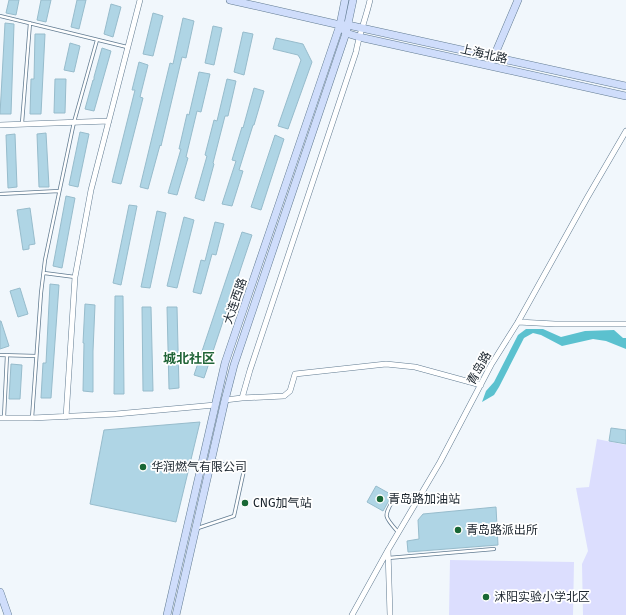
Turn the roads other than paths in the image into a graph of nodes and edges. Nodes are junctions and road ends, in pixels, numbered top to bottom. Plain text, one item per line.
1 (140, 0) edge
2 (230, 0) edge
3 (345, 0) edge
4 (353, 0) edge
5 (370, 0) edge
6 (518, 0) edge
7 (0, 16) edge
8 (30, 23) junction
9 (340, 25) junction
10 (348, 25) junction
11 (362, 28) junction
12 (346, 33) junction
13 (359, 37) junction
14 (97, 40) junction
15 (127, 47) junction
16 (494, 57) junction
17 (489, 66) junction
18 (626, 86) edge
19 (626, 96) edge
20 (109, 120) junction
21 (74, 122) junction
22 (22, 124) junction
23 (0, 125) edge
24 (626, 131) edge
25 (59, 191) junction
26 (0, 194) edge
27 (44, 274) junction
28 (75, 277) junction
29 (518, 322) junction
30 (626, 324) edge
31 (0, 355) edge
32 (7, 355) junction
33 (36, 356) junction
34 (481, 385) junction
35 (242, 398) junction
36 (225, 400) junction
37 (215, 404) junction
38 (66, 417) junction
39 (2, 418) edge
40 (32, 418) junction
41 (212, 458) junction
42 (420, 495) junction
43 (196, 529) junction
44 (398, 533) junction
45 (494, 549) dead end
46 (388, 550) junction
47 (388, 558) junction
48 (0, 592) edge
49 (8, 615) edge
50 (167, 615) edge
51 (176, 615) edge
52 (352, 615) edge
53 (390, 615) edge

1 - 15 street
2 - 9 main road, 上海北路
3 - 9 main road, 大连西路
4 - 10 main road, 大连西路
5 - 11 street
6 - 16 main road
7 - 8 lane
8 - 14 lane
8 - 22 lane
9 - 10 main road, 上海北路
9 - 12 main road
9 - 37 main road, 大连西路
10 - 11 main road, 上海北路
10 - 12 main road, 大连西路
11 - 13 street
11 - 16 main road, 上海北路
12 - 13 main road, 上海北路
12 - 36 main road, 大连西路
13 - 17 main road, 上海北路
13 - 35 street
14 - 15 lane
14 - 21 lane
15 - 20 street
16 - 17 main road
16 - 18 main road, 上海北路
17 - 19 main road, 上海北路
20 - 21 street
20 - 28 street
21 - 22 street
21 - 25 lane
22 - 23 street
24 - 29 street, 青岛路
25 - 26 lane
25 - 27 lane
27 - 28 lane
27 - 33 lane
28 - 38 street
29 - 30 street
29 - 34 street, 青岛路
31 - 32 lane
32 - 33 lane
32 - 39 lane
33 - 40 lane
34 - 35 street
34 - 42 street, 青岛路
35 - 36 street
36 - 41 main road, 大连西路
37 - 38 street
37 - 50 main road, 大连西路
38 - 40 street
39 - 40 street
41 - 43 main road, 大连西路
41 - 43 lane
42 - 44 street, 青岛路
42 - 44 lane
43 - 51 main road, 大连西路
44 - 46 street, 青岛路
45 - 47 lane
46 - 47 street
46 - 52 street, 青岛路
47 - 53 street
48 - 49 main road

